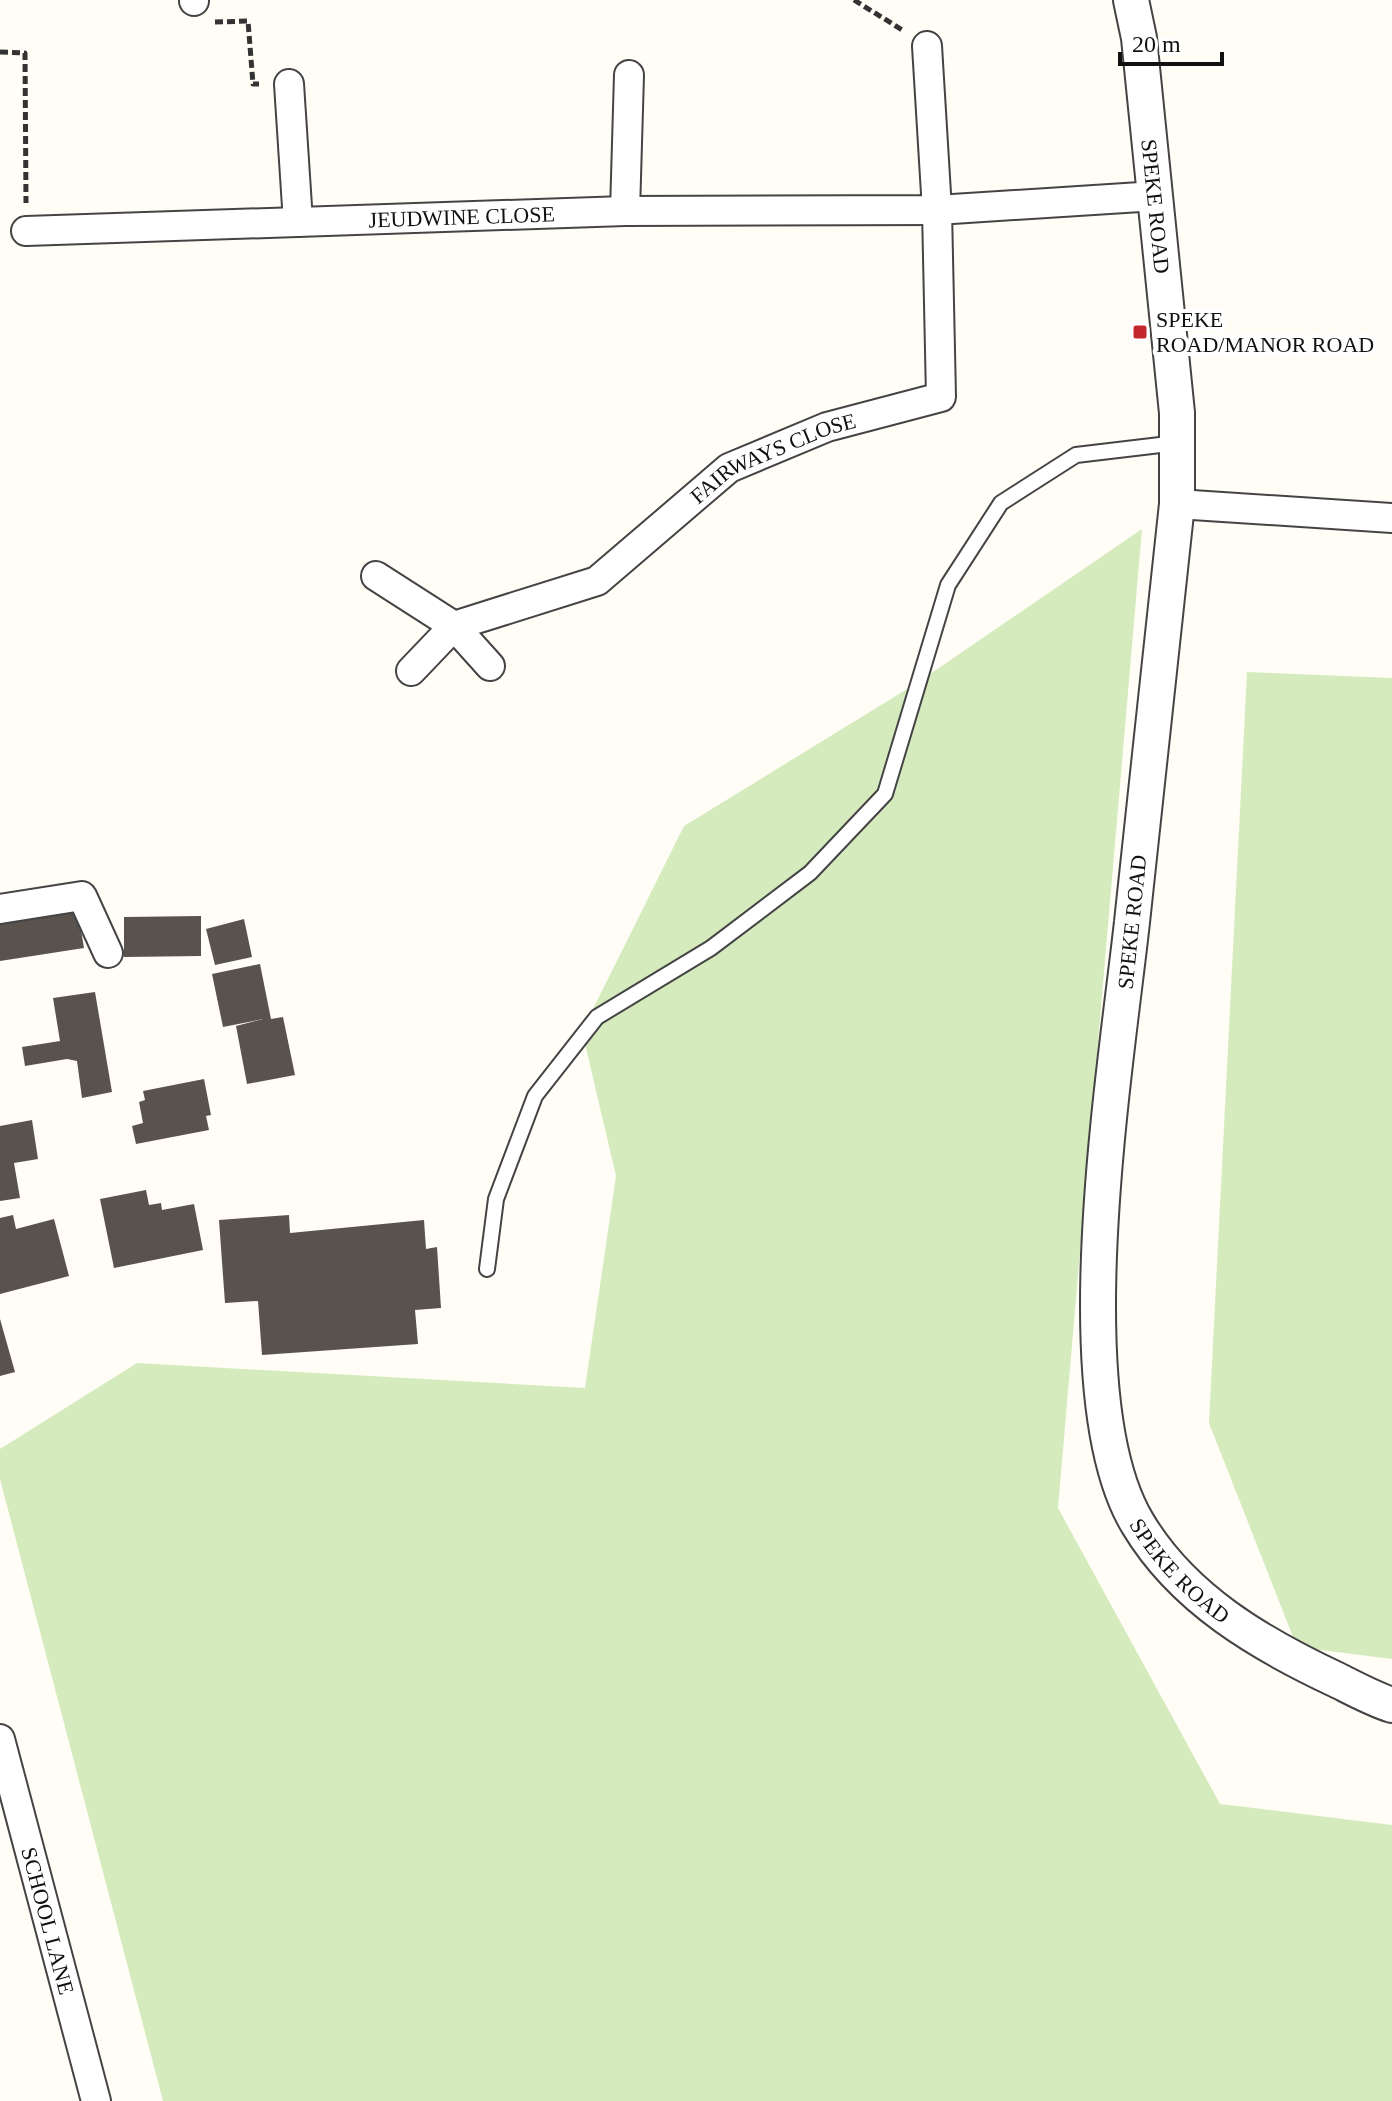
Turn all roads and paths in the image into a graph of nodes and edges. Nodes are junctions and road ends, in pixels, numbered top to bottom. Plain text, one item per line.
1 (854, 0) edge
2 (1131, 0) edge
3 (194, 1) edge
4 (927, 46) joint
5 (0, 52) edge
6 (629, 75) dead end
7 (289, 84) joint
8 (1156, 196) junction
9 (937, 210) junction
10 (625, 211) junction
11 (298, 222) junction
12 (26, 231) joint
13 (1178, 443) junction
14 (1177, 504) junction
15 (1392, 518) edge
16 (376, 576) dead end
17 (454, 626) junction
18 (490, 666) dead end
19 (411, 671) dead end
20 (0, 909) edge
21 (108, 953) dead end
22 (487, 1269) dead end
23 (1392, 1705) edge
24 (0, 1739) edge
25 (96, 2101) edge

1 - 4 path
2 - 8 street, SPEKE ROAD
3 - 7 path
4 - 9 street
5 - 12 path
6 - 10 street
7 - 11 street
8 - 9 street, JEUDWINE CLOSE
8 - 13 street, SPEKE ROAD
9 - 10 street, JEUDWINE CLOSE
9 - 17 street, FAIRWAYS CLOSE
10 - 11 street, JEUDWINE CLOSE
11 - 12 street, JEUDWINE CLOSE
13 - 14 street, SPEKE ROAD
13 - 22 lane
14 - 15 street
14 - 23 street, SPEKE ROAD
16 - 17 street
17 - 18 street
17 - 19 street, FAIRWAYS CLOSE
20 - 21 street
24 - 25 street, SCHOOL LANE

